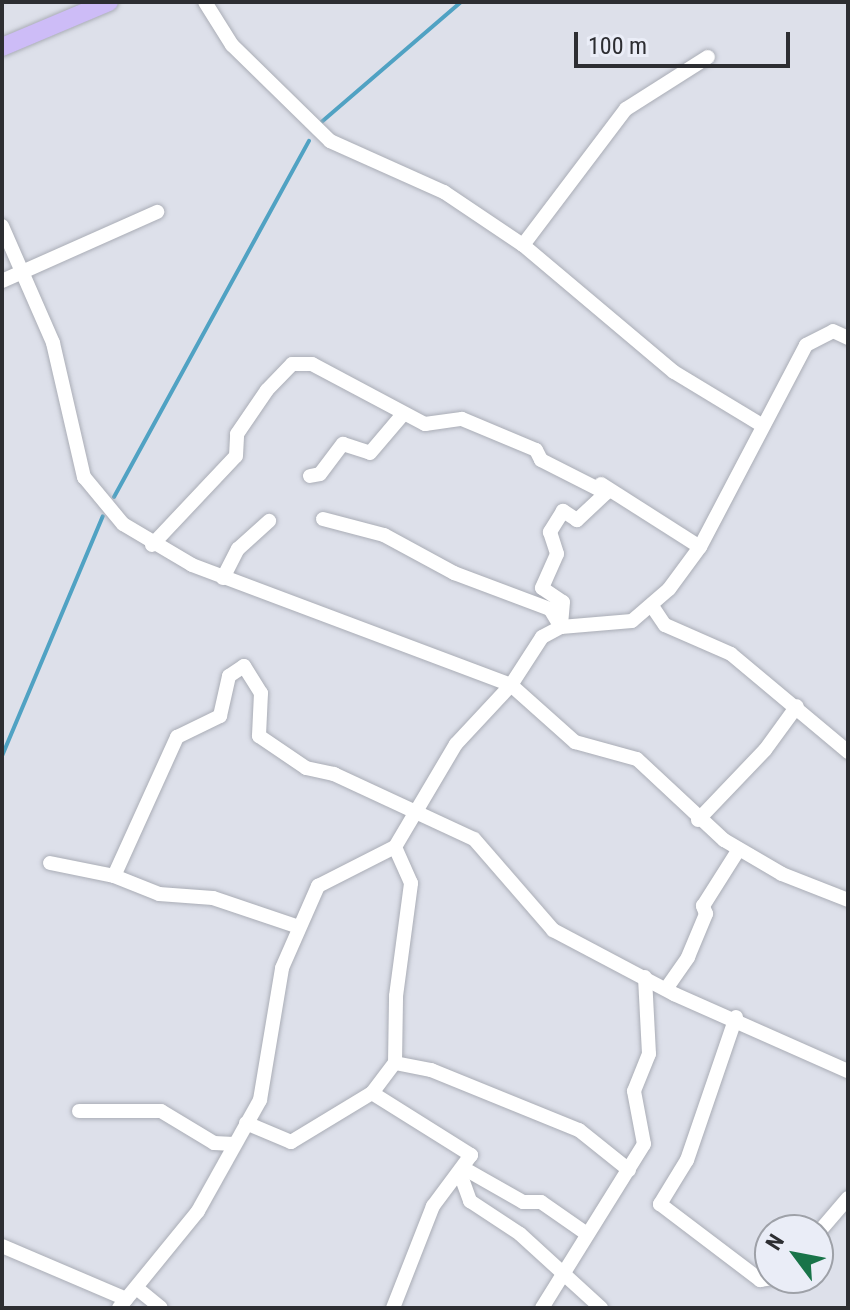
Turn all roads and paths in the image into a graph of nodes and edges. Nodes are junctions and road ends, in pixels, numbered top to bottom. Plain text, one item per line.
1 (109, 2) edge
2 (205, 2) edge
3 (2, 47) edge
4 (708, 57) dead end
5 (157, 212) dead end
6 (2, 226) edge
7 (523, 245) junction
8 (21, 271) junction
9 (2, 281) edge
10 (848, 338) edge
11 (404, 413) junction
12 (763, 426) junction
13 (310, 476) dead end
14 (597, 484) junction
15 (323, 519) dead end
16 (269, 521) dead end
17 (152, 545) junction
18 (700, 547) junction
19 (223, 578) junction
20 (652, 606) junction
21 (561, 627) junction
22 (511, 685) junction
23 (797, 706) junction
24 (848, 752) edge
25 (411, 815) junction
26 (698, 820) junction
27 (395, 847) junction
28 (739, 849) junction
29 (50, 863) dead end
30 (114, 876) junction
31 (848, 900) edge
32 (299, 927) junction
33 (645, 977) junction
34 (666, 989) junction
35 (736, 1017) junction
36 (395, 1063) junction
37 (848, 1071) edge
38 (372, 1093) junction
39 (79, 1111) dead end
40 (246, 1123) junction
41 (234, 1144) junction
42 (629, 1170) junction
43 (463, 1172) junction
44 (848, 1198) edge
45 (834, 1214) edge
46 (587, 1234) junction
47 (2, 1246) edge
48 (754, 1275) edge
49 (565, 1276) junction
50 (128, 1299) edge
51 (161, 1308) edge
52 (393, 1308) edge
53 (542, 1308) edge
54 (601, 1308) edge

1 - 3 main road
2 - 7 street
4 - 7 street
5 - 8 street
6 - 8 street
7 - 12 street
8 - 9 street
8 - 17 street
10 - 12 street
11 - 13 street
11 - 14 street
11 - 17 street
12 - 18 street
14 - 18 street
14 - 21 street
15 - 21 street
16 - 19 street
17 - 19 street
18 - 20 street
19 - 22 street
20 - 21 street
20 - 23 street
21 - 22 street
22 - 25 street
22 - 26 street
23 - 24 street
23 - 26 street
25 - 27 street
25 - 30 street
25 - 33 street
26 - 28 street
27 - 32 street
27 - 36 street
28 - 31 street
28 - 34 street
29 - 30 street
30 - 32 street
32 - 40 street
33 - 34 street
33 - 42 street
34 - 35 street
35 - 37 street
35 - 48 street
36 - 38 street
36 - 42 street
38 - 40 street
38 - 43 street
39 - 41 street
40 - 41 street
41 - 50 street
42 - 46 street
43 - 46 street
43 - 49 street
43 - 52 street
44 - 45 street
46 - 49 street
47 - 50 street
49 - 53 street
49 - 54 street
50 - 51 street

